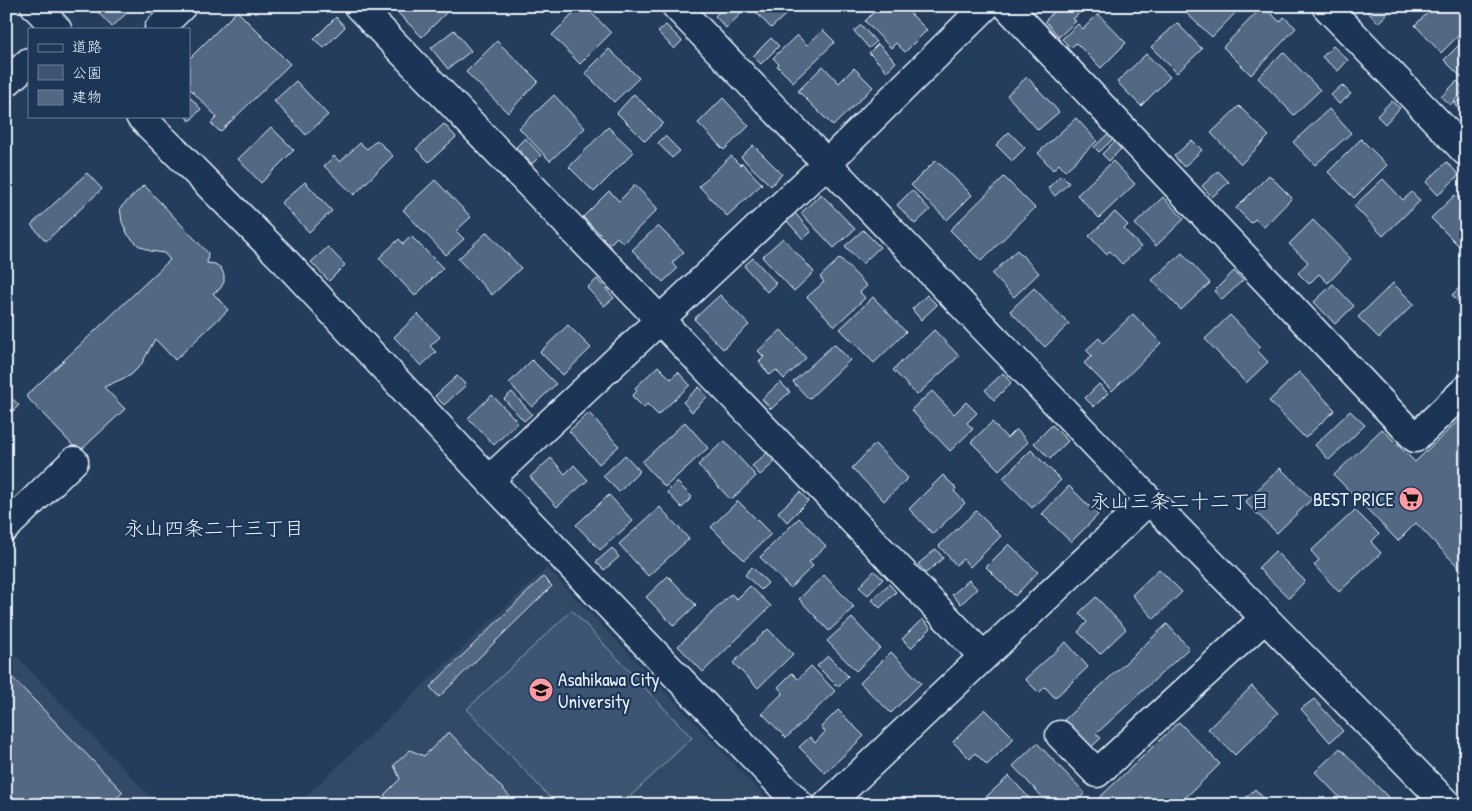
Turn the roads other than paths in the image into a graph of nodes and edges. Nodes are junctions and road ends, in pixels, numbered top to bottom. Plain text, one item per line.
1 (35, 6) edge
2 (182, 6) edge
3 (358, 6) edge
4 (676, 6) edge
5 (986, 6) edge
6 (1007, 6) edge
7 (1326, 6) edge
8 (56, 28) edge
9 (160, 28) edge
10 (28, 63) edge
11 (6, 83) edge
12 (142, 118) edge
13 (1466, 152) edge
14 (826, 164) junction
15 (660, 321) junction
16 (1466, 389) edge
17 (74, 461) dead end
18 (489, 480) junction
19 (1149, 500) junction
20 (6, 527) edge
21 (1265, 618) junction
22 (983, 656) junction
23 (1060, 734) dead end
24 (800, 805) edge
25 (827, 805) edge
26 (1448, 805) edge

1 - 8 street
2 - 9 street
3 - 15 street
4 - 14 street
5 - 14 street
6 - 16 street
7 - 13 street
10 - 11 street
12 - 18 street
14 - 15 street
14 - 19 street
15 - 18 street
15 - 22 street
17 - 20 street
18 - 24 street
19 - 21 street
19 - 22 street
21 - 23 street
21 - 26 street
22 - 25 street

